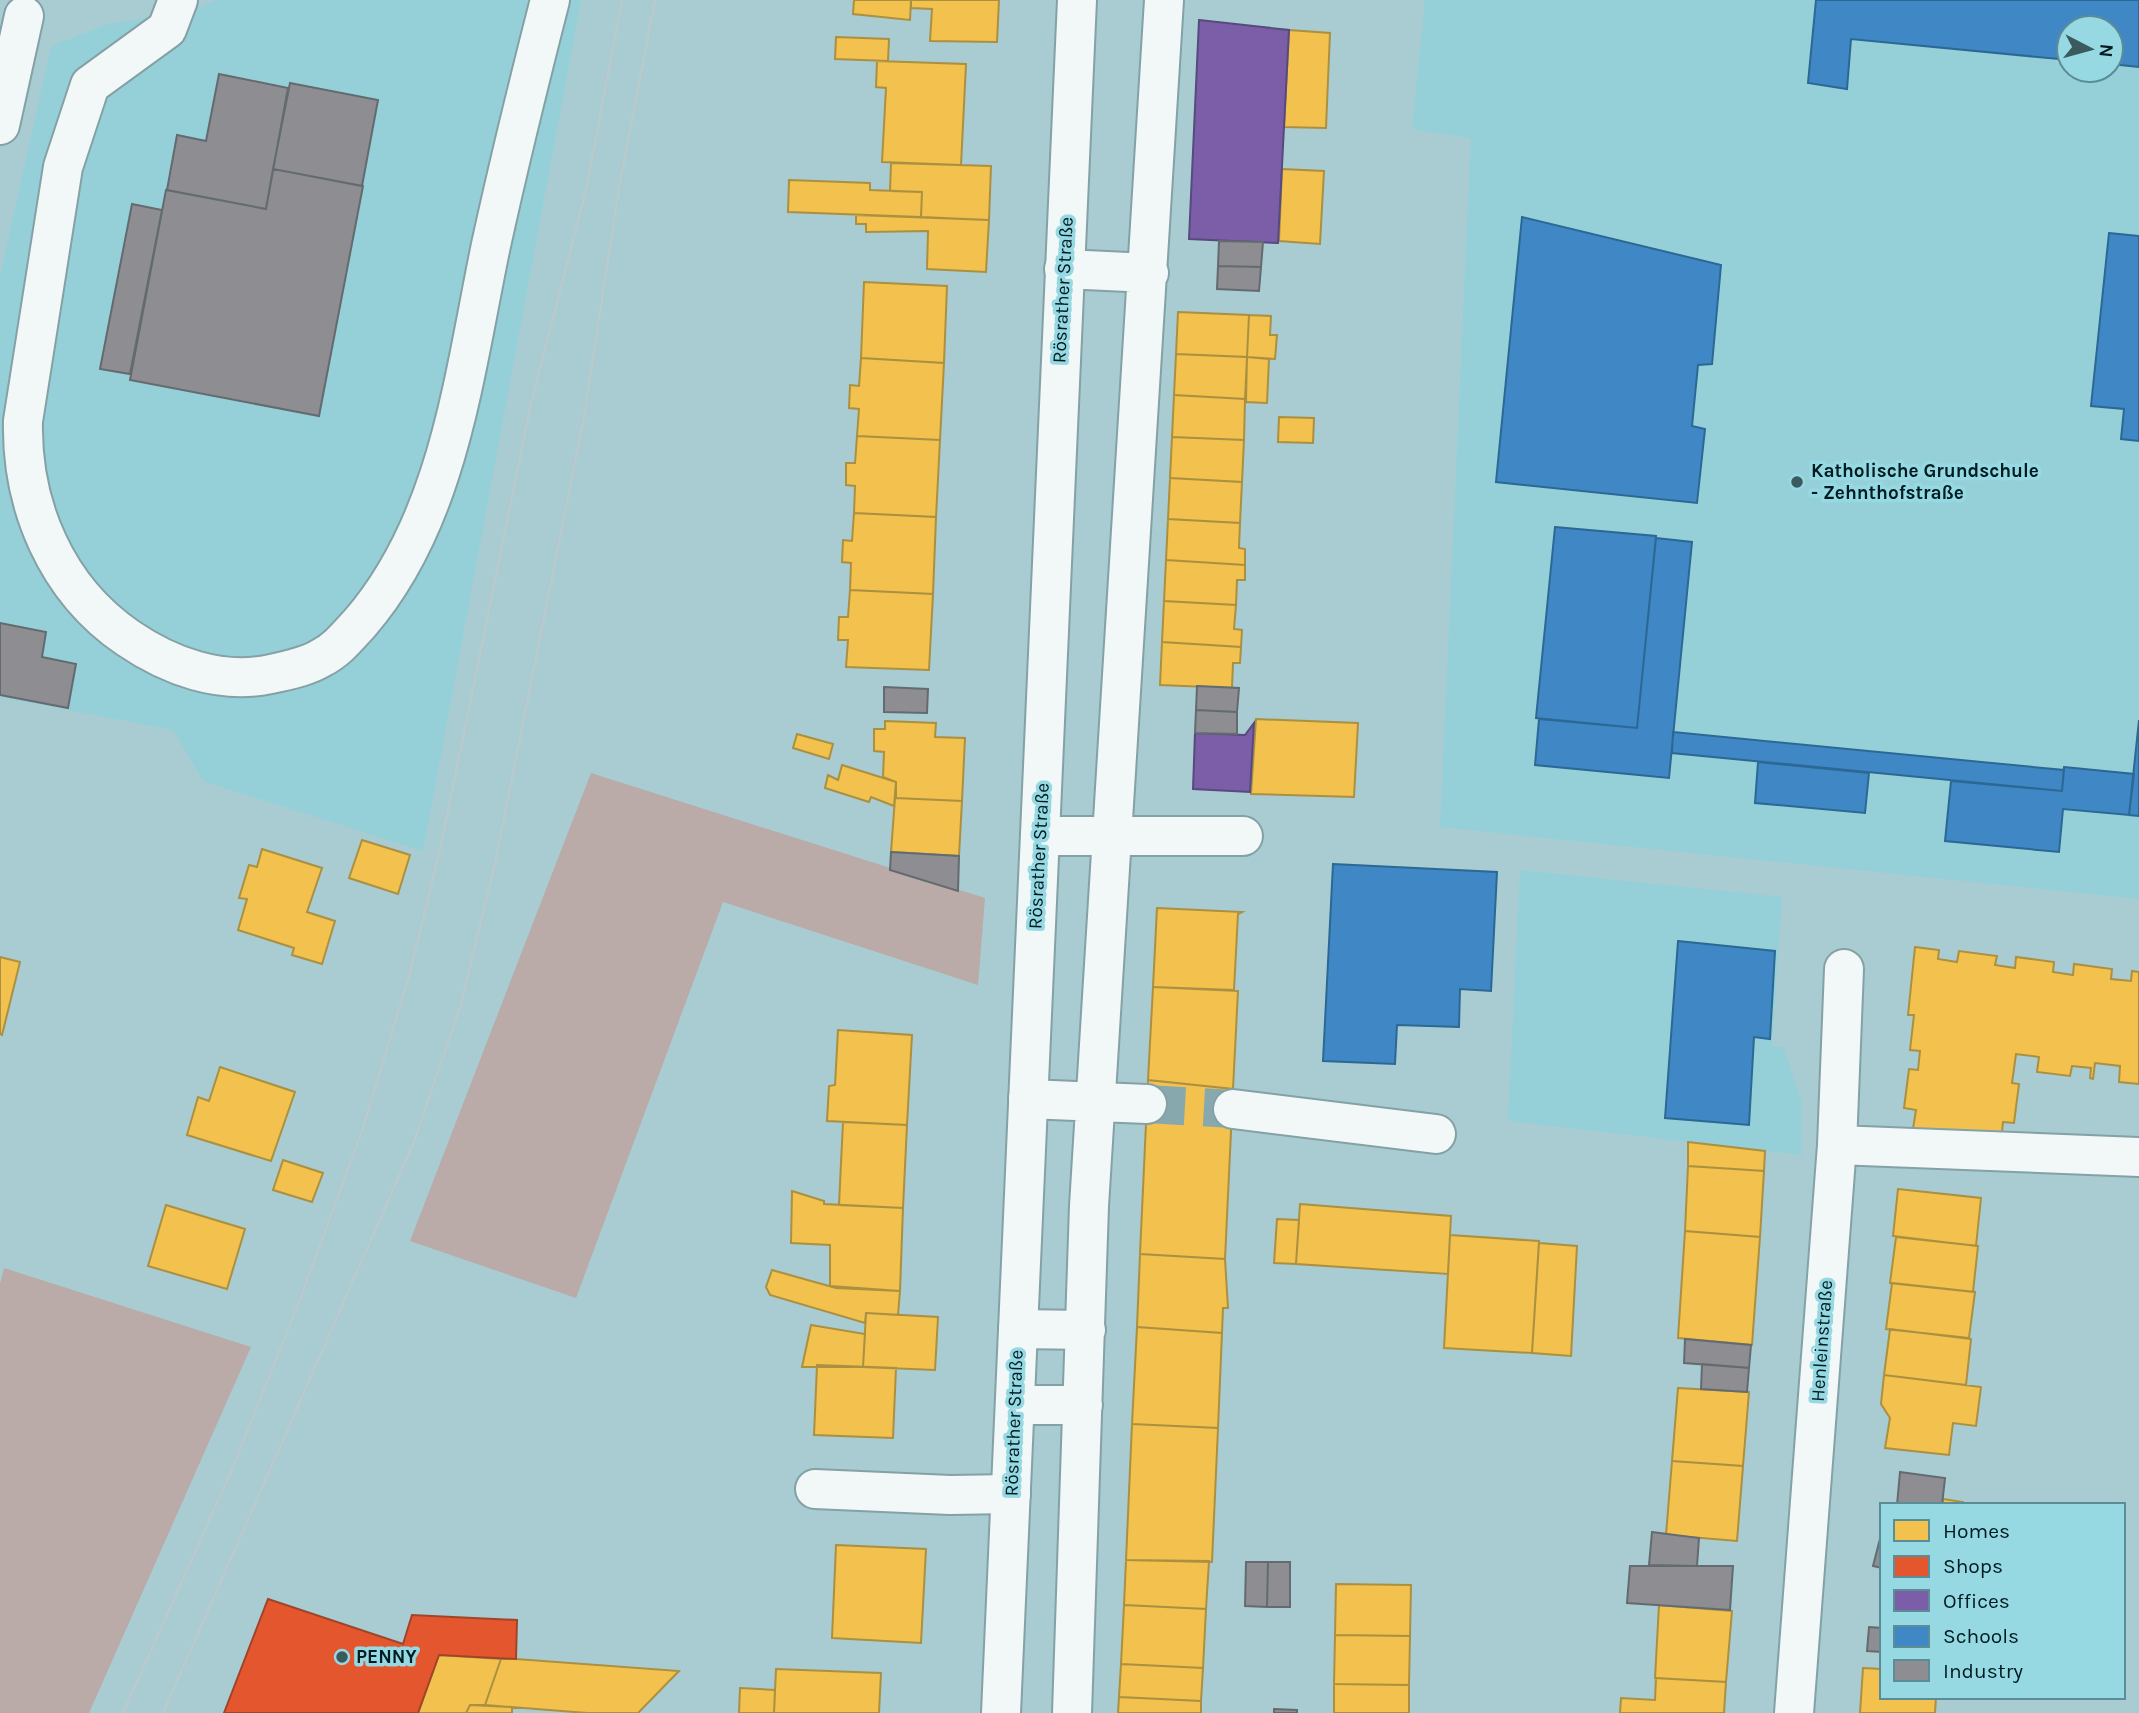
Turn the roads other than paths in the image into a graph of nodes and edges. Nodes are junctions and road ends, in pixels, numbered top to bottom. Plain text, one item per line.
1 (178, 0) edge
2 (550, 0) edge
3 (1077, 0) edge
4 (1164, 0) edge
5 (24, 16) dead end
6 (0, 125) edge
7 (1064, 270) junction
8 (1149, 273) junction
9 (1111, 835) junction
10 (1040, 836) junction
11 (1243, 836) dead end
12 (1844, 970) dead end
13 (1028, 1099) junction
14 (1095, 1101) junction
15 (1147, 1104) tunnel mouth
16 (1233, 1109) tunnel mouth
17 (1436, 1134) dead end
18 (1837, 1145) junction
19 (2139, 1157) edge
20 (1018, 1329) junction
21 (1086, 1330) junction
22 (1015, 1405) junction
23 (1083, 1405) junction
24 (815, 1489) dead end
25 (1012, 1494) junction
26 (1001, 1713) edge
27 (1072, 1713) edge
28 (1794, 1713) edge

1 - 2 main road
3 - 7 main road, Rösrather Straße
4 - 8 main road
5 - 6 main road
7 - 8 main road
7 - 10 main road, Rösrather Straße
8 - 9 main road
9 - 10 main road
9 - 11 main road
9 - 14 main road
10 - 13 main road, Rösrather Straße
12 - 18 main road, Henleinstraße
13 - 14 main road
13 - 20 main road, Rösrather Straße
14 - 15 main road
14 - 21 main road
16 - 17 main road
18 - 19 main road
18 - 28 main road, Henleinstraße
20 - 21 main road
20 - 22 main road, Rösrather Straße
21 - 23 main road
22 - 23 main road
22 - 25 main road, Rösrather Straße
23 - 27 main road
24 - 25 main road
25 - 26 main road, Rösrather Straße

